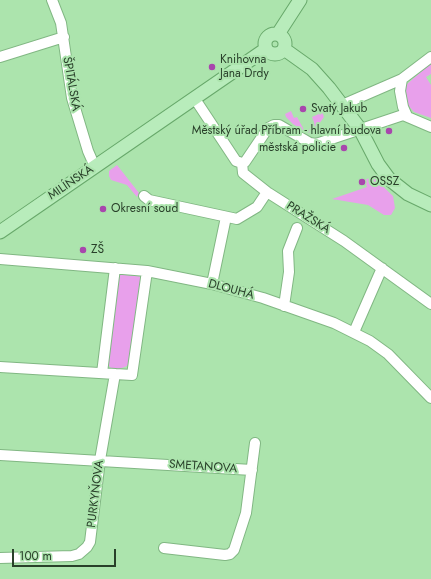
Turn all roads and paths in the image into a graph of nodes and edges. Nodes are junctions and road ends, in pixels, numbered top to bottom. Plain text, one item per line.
1 (52, 0) edge
2 (300, 0) edge
3 (278, 34) junction
4 (64, 37) junction
5 (266, 49) junction
6 (284, 49) junction
7 (431, 56) edge
8 (0, 57) edge
9 (402, 79) junction
10 (195, 99) junction
11 (342, 105) junction
12 (407, 116) junction
13 (431, 127) edge
14 (363, 128) junction
15 (242, 163) junction
16 (95, 167) junction
17 (266, 193) junction
18 (144, 196) dead end
19 (431, 205) edge
20 (226, 217) junction
21 (301, 221) junction
22 (0, 232) edge
23 (0, 259) edge
24 (115, 268) junction
25 (381, 270) junction
26 (147, 271) junction
27 (212, 284) junction
28 (431, 304) edge
29 (284, 306) junction
30 (354, 332) junction
31 (0, 367) edge
32 (102, 373) junction
33 (115, 374) junction
34 (431, 398) edge
35 (255, 443) dead end
36 (0, 455) edge
37 (100, 460) junction
38 (252, 470) junction
39 (164, 548) dead end
40 (0, 558) edge

1 - 4 street, ŠPITÁLSKÁ
2 - 3 main road
3 - 5 main road
3 - 6 main road
4 - 8 street
4 - 16 street, ŠPITÁLSKÁ
5 - 6 main road
5 - 10 main road, MILÍNSKÁ
6 - 11 main road
7 - 9 street
9 - 11 street
9 - 12 street
10 - 15 street
10 - 16 main road, MILÍNSKÁ
11 - 14 main road
12 - 13 street
12 - 14 street
14 - 15 street
14 - 19 main road
15 - 17 street, PRAŽSKÁ
16 - 22 main road, MILÍNSKÁ
17 - 20 street
17 - 21 street, PRAŽSKÁ
18 - 20 street
20 - 27 street
21 - 25 street, PRAŽSKÁ
21 - 29 street
23 - 24 street, DLOUHÁ
24 - 26 street, DLOUHÁ
24 - 32 street
25 - 28 street, PRAŽSKÁ
25 - 30 street
26 - 27 street, DLOUHÁ
26 - 33 street
27 - 29 street, DLOUHÁ
29 - 30 street, DLOUHÁ
30 - 34 street, DLOUHÁ
31 - 32 street
32 - 33 street
33 - 37 street, PURKYŇOVA
35 - 38 street
36 - 37 street, SMETANOVA
37 - 38 street, SMETANOVA
37 - 40 street, PURKYŇOVA
38 - 39 street, SMETANOVA

